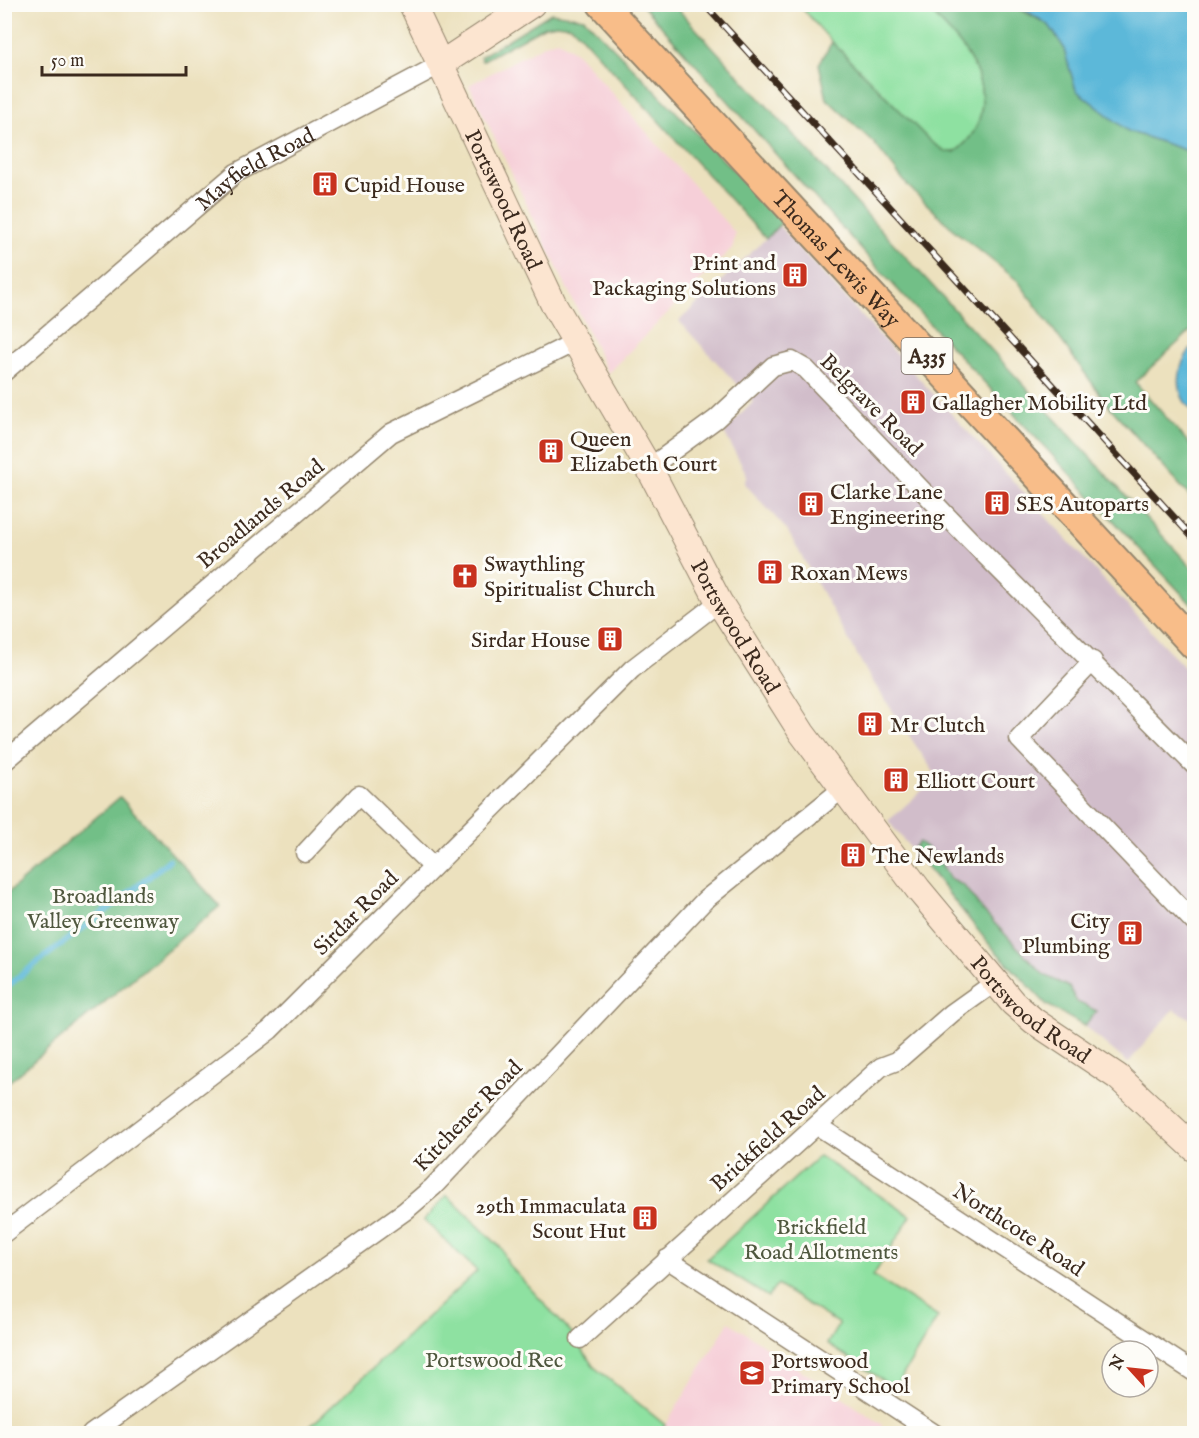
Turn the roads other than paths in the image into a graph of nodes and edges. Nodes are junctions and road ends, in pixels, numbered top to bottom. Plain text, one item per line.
1 (412, 4) edge
2 (532, 4) edge
3 (602, 4) edge
4 (441, 64) junction
5 (575, 342) junction
6 (4, 372) edge
7 (649, 468) junction
8 (719, 602) junction
9 (1194, 645) edge
10 (1093, 661) junction
11 (4, 762) edge
12 (1194, 765) edge
13 (842, 789) junction
14 (305, 853) dead end
15 (433, 867) junction
16 (1194, 922) edge
17 (994, 983) junction
18 (818, 1125) junction
19 (1194, 1148) edge
20 (4, 1233) edge
21 (667, 1259) junction
22 (580, 1339) dead end
23 (1194, 1372) edge
24 (91, 1434) edge
25 (935, 1434) edge

1 - 4 street, Portswood Road
2 - 4 street, Mayfield Road
3 - 9 main road, Thomas Lewis Way / A335
4 - 5 street, Portswood Road
4 - 6 street, Mayfield Road
5 - 7 street, Portswood Road
5 - 11 street, Broadlands Road
7 - 8 street, Portswood Road
7 - 10 street, Belgrave Road
8 - 13 street, Portswood Road
8 - 15 street, Sirdar Road
10 - 12 street, Belgrave Road
10 - 16 street
13 - 17 street, Portswood Road
13 - 24 street, Kitchener Road
14 - 15 street
15 - 20 street, Sirdar Road
17 - 18 street, Brickfield Road
17 - 19 street, Portswood Road
18 - 21 street, Brickfield Road
18 - 23 street, Northcote Road
21 - 22 street, Brickfield Road
21 - 25 street

